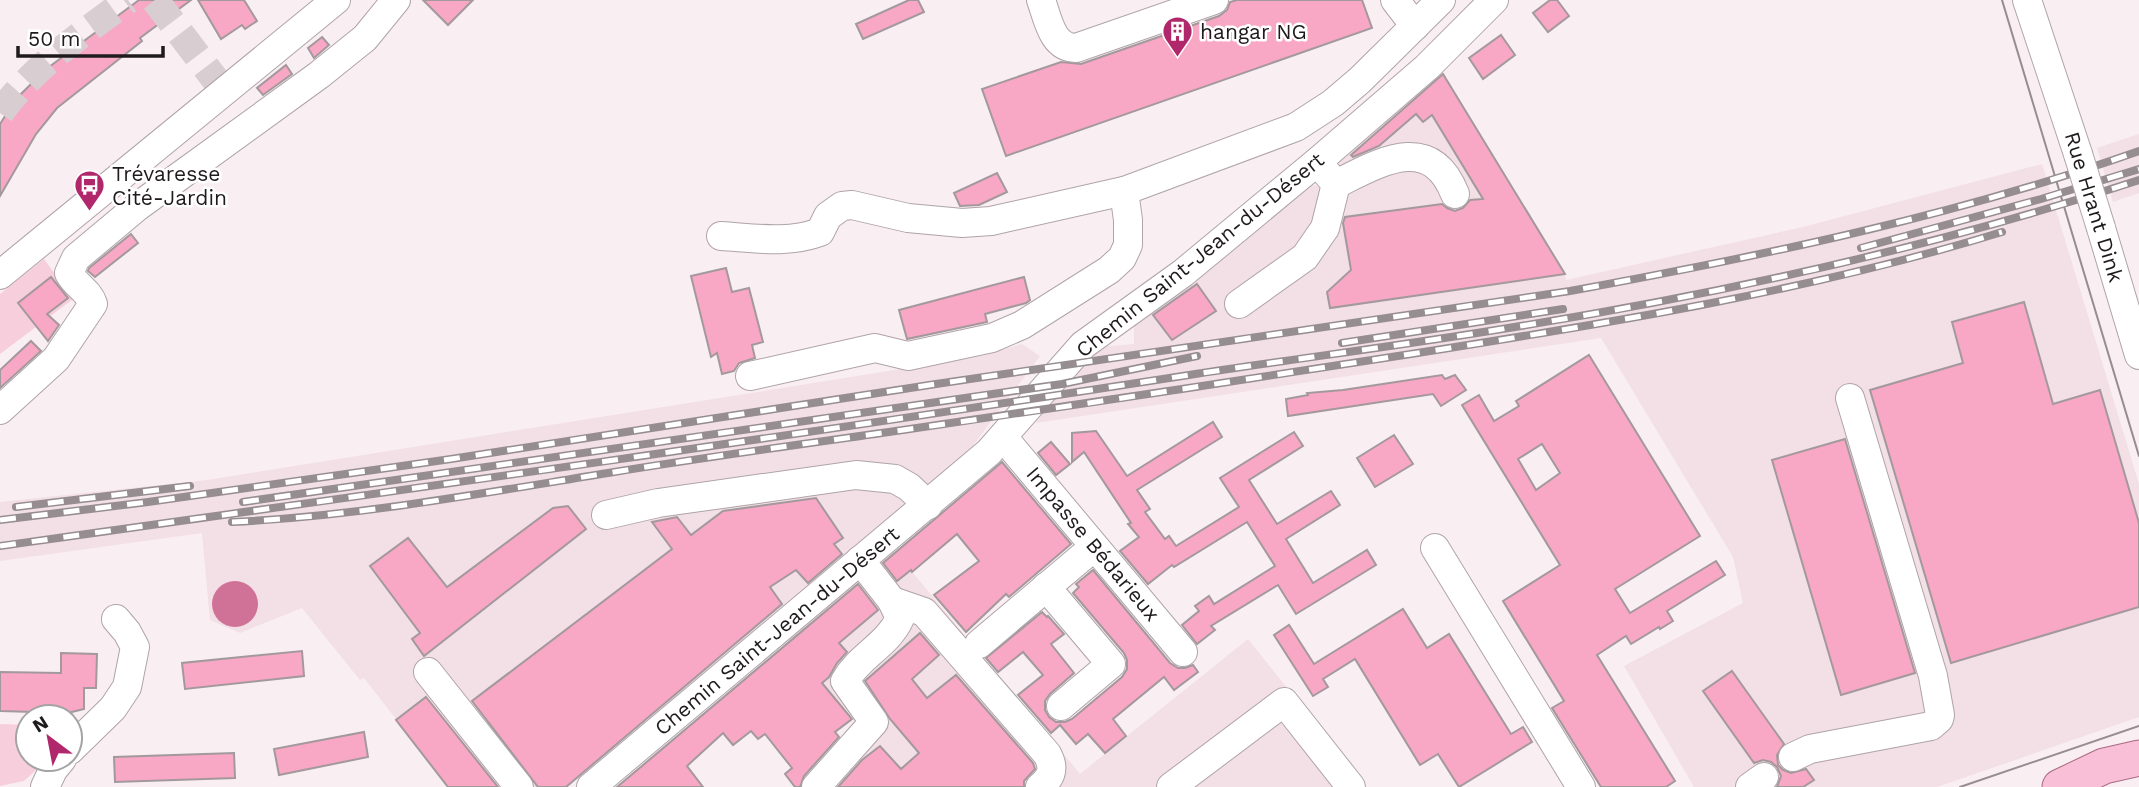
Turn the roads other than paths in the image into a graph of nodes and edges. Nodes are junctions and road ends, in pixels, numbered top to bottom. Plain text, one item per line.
1 (336, 0) edge
2 (396, 0) edge
3 (1041, 0) edge
4 (1214, 0) edge
5 (1395, 0) edge
6 (1441, 0) edge
7 (2027, 0) edge
8 (2045, 0) edge
9 (1484, 4) edge
10 (1415, 26) junction
11 (2060, 100) junction
12 (1317, 162) junction
13 (1336, 184) junction
14 (1124, 191) junction
15 (1455, 194) dead end
16 (721, 236) dead end
17 (0, 275) edge
18 (1239, 304) dead end
19 (2139, 355) edge
20 (750, 376) dead end
21 (1850, 398) dead end
22 (0, 410) edge
23 (1003, 436) junction
24 (928, 505) junction
25 (606, 514) dead end
26 (1094, 547) junction
27 (1435, 548) dead end
28 (860, 559) junction
29 (1046, 587) junction
30 (892, 601) junction
31 (116, 619) dead end
32 (979, 644) dead end
33 (1183, 652) dead end
34 (428, 672) dead end
35 (1061, 706) dead end
36 (84, 736) edge
37 (1793, 757) dead end
38 (2139, 758) edge
39 (2139, 776) edge
40 (1342, 784) edge
41 (519, 787) edge
42 (591, 787) edge
43 (816, 787) edge
44 (1040, 787) edge
45 (1171, 787) edge
46 (1581, 787) edge
47 (2060, 787) edge
48 (2070, 787) edge

1 - 17 street
2 - 22 street
3 - 4 street
5 - 10 street
6 - 10 street
7 - 11 street, Rue Hrant Dink
8 - 11 street, Rue Hrant Dink
9 - 12 street, Chemin Saint-Jean-du-Désert
10 - 14 street
11 - 19 street, Rue Hrant Dink, bridge
12 - 13 street
12 - 23 street, Chemin Saint-Jean-du-Désert
13 - 15 street
13 - 18 street
14 - 16 street
14 - 20 street
21 - 37 street
23 - 24 street, Chemin Saint-Jean-du-Désert
23 - 26 street, Impasse Bédarieux
24 - 25 street
24 - 28 street, Chemin Saint-Jean-du-Désert
26 - 29 street
26 - 33 street, Impasse Bédarieux
27 - 46 street
28 - 30 street
28 - 42 street, Chemin Saint-Jean-du-Désert
29 - 32 street
29 - 35 street
30 - 43 street
30 - 44 street
31 - 36 street
34 - 41 street
38 - 47 main road
39 - 48 main road
40 - 45 street

